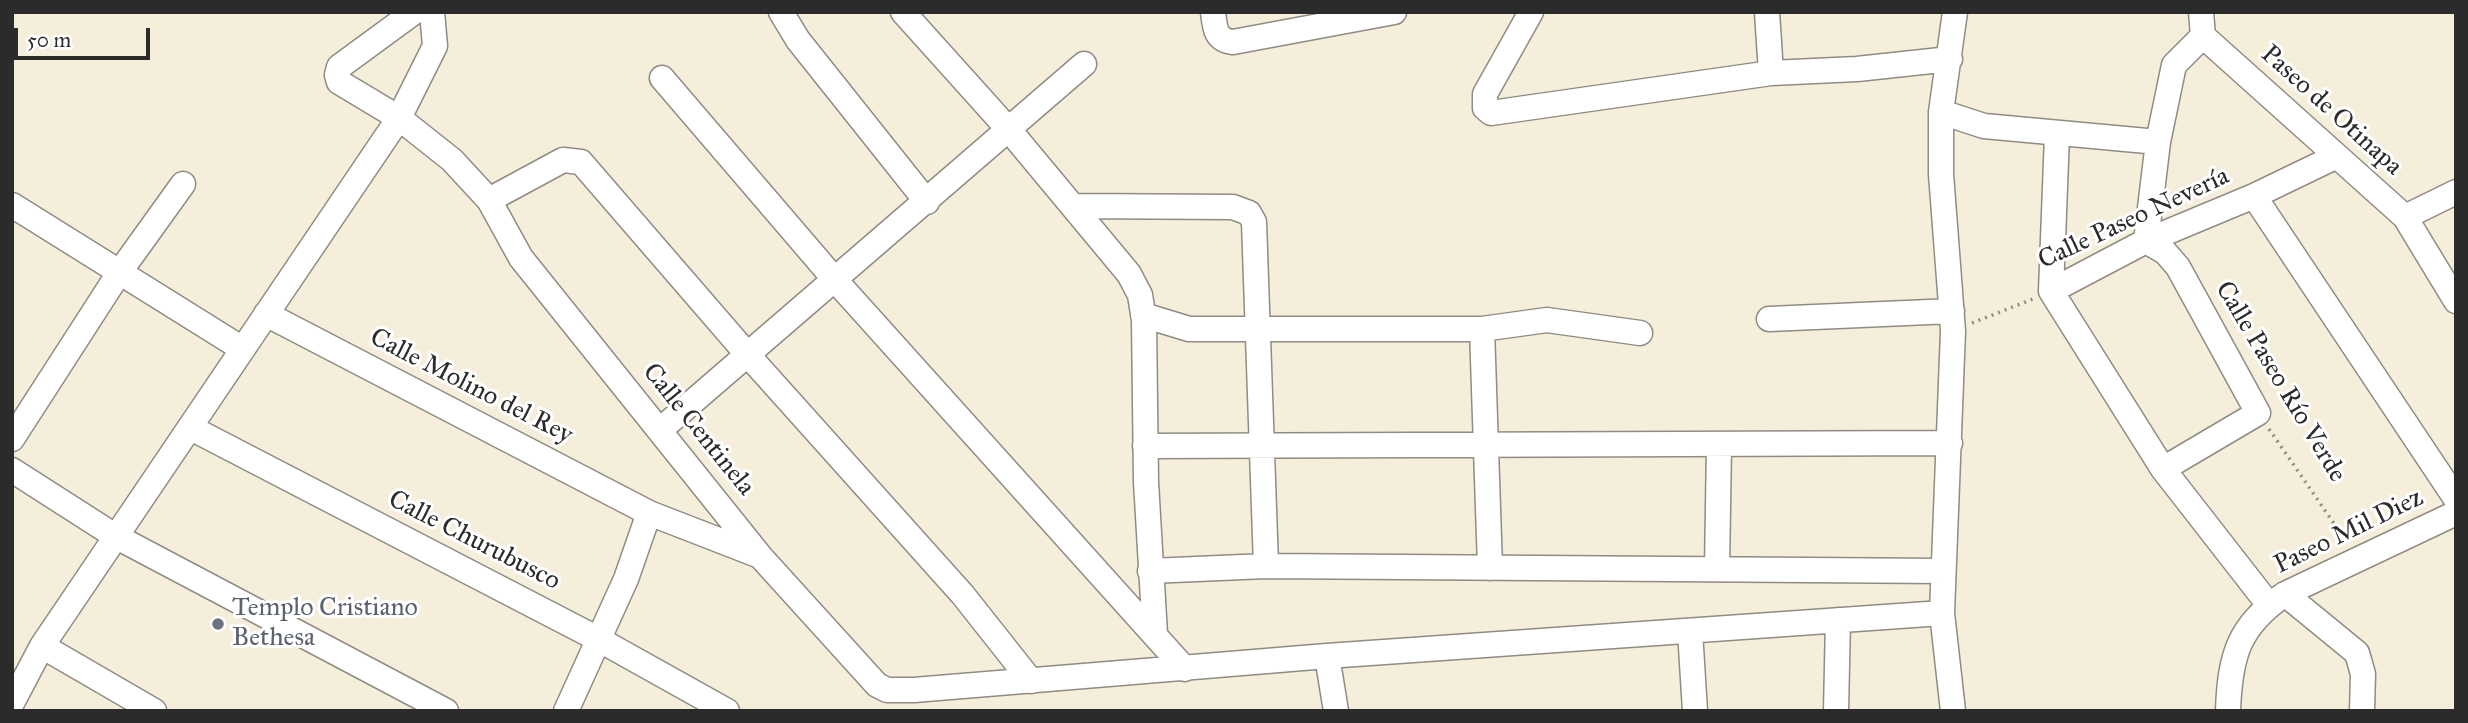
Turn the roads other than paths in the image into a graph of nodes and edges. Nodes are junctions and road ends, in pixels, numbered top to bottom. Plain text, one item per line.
1 (414, 12) edge
2 (432, 12) edge
3 (781, 12) edge
4 (903, 12) edge
5 (1394, 12) edge
6 (1531, 12) edge
7 (1767, 12) edge
8 (1955, 12) edge
9 (1330, 19) edge
10 (1214, 23) edge
11 (2202, 24) edge
12 (1950, 59) junction
13 (1084, 64) dead end
14 (1771, 73) junction
15 (662, 78) dead end
16 (1941, 112) junction
17 (399, 118) junction
18 (1010, 131) junction
19 (2057, 135) junction
20 (2158, 142) junction
21 (2337, 156) junction
22 (183, 184) dead end
23 (2456, 192) edge
24 (2254, 196) junction
25 (489, 200) junction
26 (927, 202) junction
27 (12, 205) edge
28 (1074, 206) junction
29 (2404, 218) junction
30 (2146, 241) junction
31 (119, 273) junction
32 (836, 281) junction
33 (2051, 291) junction
34 (2456, 301) edge
35 (266, 314) junction
36 (1143, 315) junction
37 (1769, 319) dead end
38 (1953, 321) junction
39 (1482, 329) junction
40 (1258, 330) junction
41 (1640, 333) dead end
42 (242, 348) junction
43 (747, 354) junction
44 (191, 428) junction
45 (660, 430) junction
46 (12, 439) edge
47 (1950, 443) junction
48 (1488, 445) junction
49 (1718, 445) junction
50 (1145, 446) junction
51 (1264, 446) junction
52 (2163, 469) junction
53 (12, 470) edge
54 (2456, 499) edge
55 (649, 513) junction
56 (2456, 513) edge
57 (115, 536) junction
58 (760, 556) junction
59 (1266, 566) junction
60 (1490, 568) junction
61 (1717, 569) junction
62 (1150, 571) junction
63 (1943, 571) junction
64 (2277, 600) junction
65 (1942, 613) junction
66 (1838, 620) junction
67 (1690, 631) junction
68 (1155, 634) junction
69 (598, 639) junction
70 (42, 646) junction
71 (1327, 656) junction
72 (1185, 669) junction
73 (1031, 681) junction
74 (12, 703) edge
75 (155, 711) edge
76 (446, 711) edge
77 (566, 711) edge
78 (727, 711) edge
79 (1336, 711) edge
80 (1695, 711) edge
81 (1836, 711) edge
82 (1953, 711) edge
83 (2228, 711) edge
84 (2362, 711) edge

1 - 17 street, Calle Centinela
2 - 17 street
3 - 26 street
4 - 18 street
5 - 9 street
6 - 14 street
7 - 14 street
8 - 12 street
9 - 10 street
11 - 20 street
11 - 21 street, Paseo de Otinapa
12 - 14 street
12 - 16 street
13 - 18 street
15 - 32 street
16 - 19 street
16 - 38 street
17 - 25 street, Calle Centinela
17 - 35 street
18 - 26 street
18 - 28 street
19 - 20 street
19 - 33 street
20 - 30 street
21 - 24 street, Calle Paseo Nevería
21 - 29 street, Paseo de Otinapa
22 - 31 street
23 - 29 street
24 - 30 street, Calle Paseo Nevería
24 - 54 street
25 - 43 street
25 - 45 street, Calle Centinela
26 - 32 street
27 - 31 street
28 - 36 street
28 - 40 street
29 - 34 street, Paseo de Otinapa
30 - 33 street, Calle Paseo Nevería
30 - 52 street, Calle Paseo Río Verde
31 - 42 street
31 - 46 street
32 - 43 street
32 - 68 street
33 - 52 street
35 - 42 street
35 - 55 street, Calle Molino del Rey
36 - 40 street
36 - 50 street
37 - 38 street
38 - 47 street
39 - 40 street
39 - 41 street
39 - 48 street
40 - 51 street
42 - 44 street
43 - 45 street
43 - 73 street
44 - 57 street
44 - 69 street, Calle Churubusco
45 - 58 street, Calle Centinela
47 - 49 street
47 - 63 street
48 - 49 street
48 - 51 street
48 - 60 street
49 - 61 street
50 - 51 street
50 - 62 street
51 - 59 street
52 - 64 street
53 - 57 street
55 - 58 street, Calle Molino del Rey
55 - 69 street
56 - 64 street, Paseo Mil Diez
57 - 70 street
57 - 76 street
58 - 73 street, Calle Centinela
59 - 60 street
59 - 62 street
60 - 61 street
61 - 63 street
62 - 68 street
63 - 65 street
64 - 83 street
64 - 84 street
65 - 66 street
65 - 82 street
66 - 67 street
66 - 81 street
67 - 71 street
67 - 80 street
68 - 72 street
69 - 77 street
69 - 78 street, Calle Churubusco
70 - 74 street
70 - 75 street
71 - 72 street
71 - 79 street
72 - 73 street

